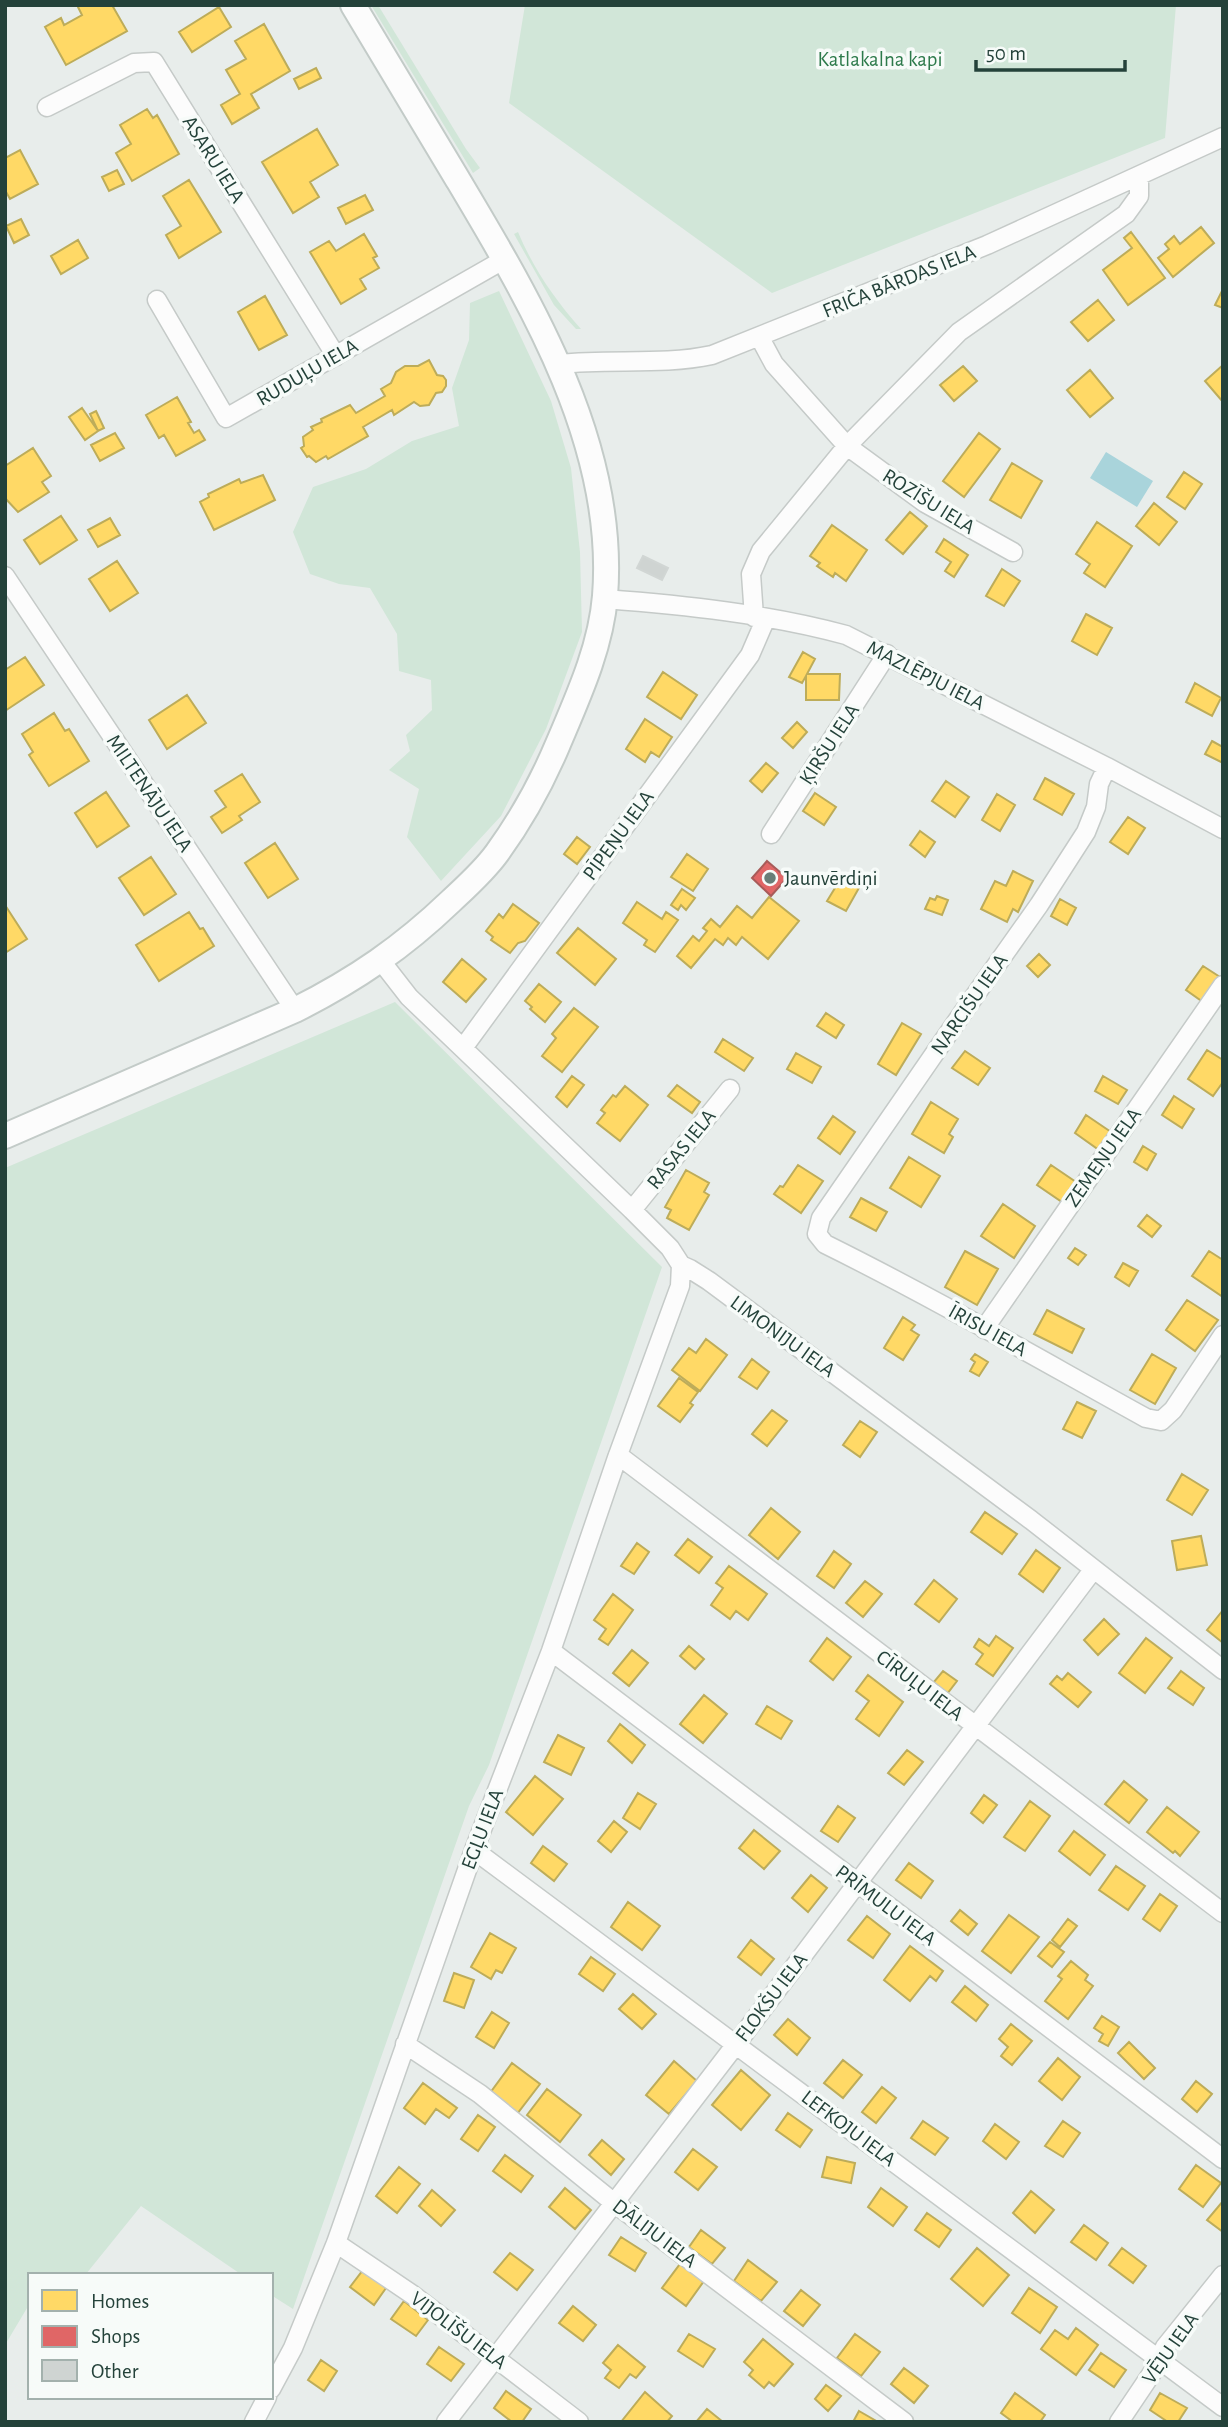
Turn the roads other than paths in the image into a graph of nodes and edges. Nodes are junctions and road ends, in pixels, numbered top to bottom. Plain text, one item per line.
1 (353, 5) edge
2 (47, 107) dead end
3 (1223, 137) edge
4 (1139, 176) junction
5 (505, 259) junction
6 (157, 300) dead end
7 (760, 338) junction
8 (336, 356) junction
9 (559, 364) junction
10 (846, 446) junction
11 (1013, 552) dead end
12 (5, 576) edge
13 (605, 599) junction
14 (760, 618) junction
15 (887, 654) junction
16 (1107, 767) junction
17 (1223, 829) edge
18 (771, 834) dead end
19 (381, 961) junction
20 (1223, 985) edge
21 (295, 1010) junction
22 (463, 1048) junction
23 (730, 1088) dead end
24 (5, 1136) edge
25 (632, 1210) junction
26 (817, 1234) joint
27 (681, 1265) junction
28 (984, 1329) junction
29 (1223, 1335) edge
30 (618, 1455) junction
31 (1093, 1570) junction
32 (551, 1651) junction
33 (1223, 1670) edge
34 (976, 1727) junction
35 (474, 1850) junction
36 (857, 1884) junction
37 (1223, 1913) edge
38 (737, 2043) junction
39 (405, 2045) junction
40 (1223, 2158) edge
41 (613, 2202) junction
42 (336, 2243) junction
43 (1223, 2276) edge
44 (495, 2357) junction
45 (1159, 2359) junction
46 (273, 2385) edge
47 (266, 2399) edge
48 (1223, 2407) edge
49 (257, 2421) edge
50 (446, 2422) edge
51 (579, 2422) edge
52 (904, 2422) edge
53 (1119, 2422) edge

1 - 5 main road
2 - 8 street, ASARU IELA
3 - 4 street, FRIČA BĀRDAS IELA
4 - 7 street, FRIČA BĀRDAS IELA
4 - 10 street
5 - 8 street, RUDUĻU IELA
5 - 9 main road
6 - 8 street, RUDUĻU IELA
7 - 9 street, FRIČA BĀRDAS IELA
7 - 10 street, ROZĪŠU IELA
9 - 13 main road
10 - 11 street, ROZĪŠU IELA
10 - 14 street
12 - 21 street, MILTENĀJU IELA
13 - 14 street, MAZLĒPJU IELA
13 - 19 main road
14 - 15 street, MAZLĒPJU IELA
14 - 22 street, PĪPEŅU IELA
15 - 16 street, MAZLĒPJU IELA
15 - 18 street, ĶIRŠU IELA
16 - 17 street, MAZLĒPJU IELA
16 - 26 street, NARCIŠU IELA
19 - 21 main road
19 - 22 street, LIMONIJU IELA
20 - 28 street, ZEMEŅU IELA
21 - 24 main road
22 - 25 street, LIMONIJU IELA
23 - 25 street, RASAS IELA
25 - 27 street, LIMONIJU IELA
26 - 28 street, ĪRISU IELA
27 - 30 street, EGĻU IELA
27 - 31 street, LIMONIJU IELA
28 - 29 street, ĪRISU IELA
30 - 32 street, EGĻU IELA
30 - 34 street, CĪRUĻU IELA
31 - 33 street, LIMONIJU IELA
31 - 34 street, FLOKŠU IELA
32 - 35 street, EGĻU IELA
32 - 36 street, PRĪMULU IELA
34 - 36 street, FLOKŠU IELA
34 - 37 street, CĪRUĻU IELA
35 - 38 street, LEFKOJU IELA
35 - 39 street, EGĻU IELA
36 - 38 street, FLOKŠU IELA
36 - 40 street, PRĪMULU IELA
38 - 41 street, FLOKŠU IELA
38 - 45 street, LEFKOJU IELA
39 - 41 street, DĀLIJU IELA
39 - 42 street, EGĻU IELA
41 - 44 street, FLOKŠU IELA
41 - 52 street, DĀLIJU IELA
42 - 44 street, VIJOLĪŠU IELA
42 - 46 street, EGĻU IELA
43 - 45 street, VĒJU IELA
44 - 50 street, FLOKŠU IELA
44 - 51 street, VIJOLĪŠU IELA
45 - 48 street, LEFKOJU IELA
45 - 53 street, VĒJU IELA
47 - 49 street

